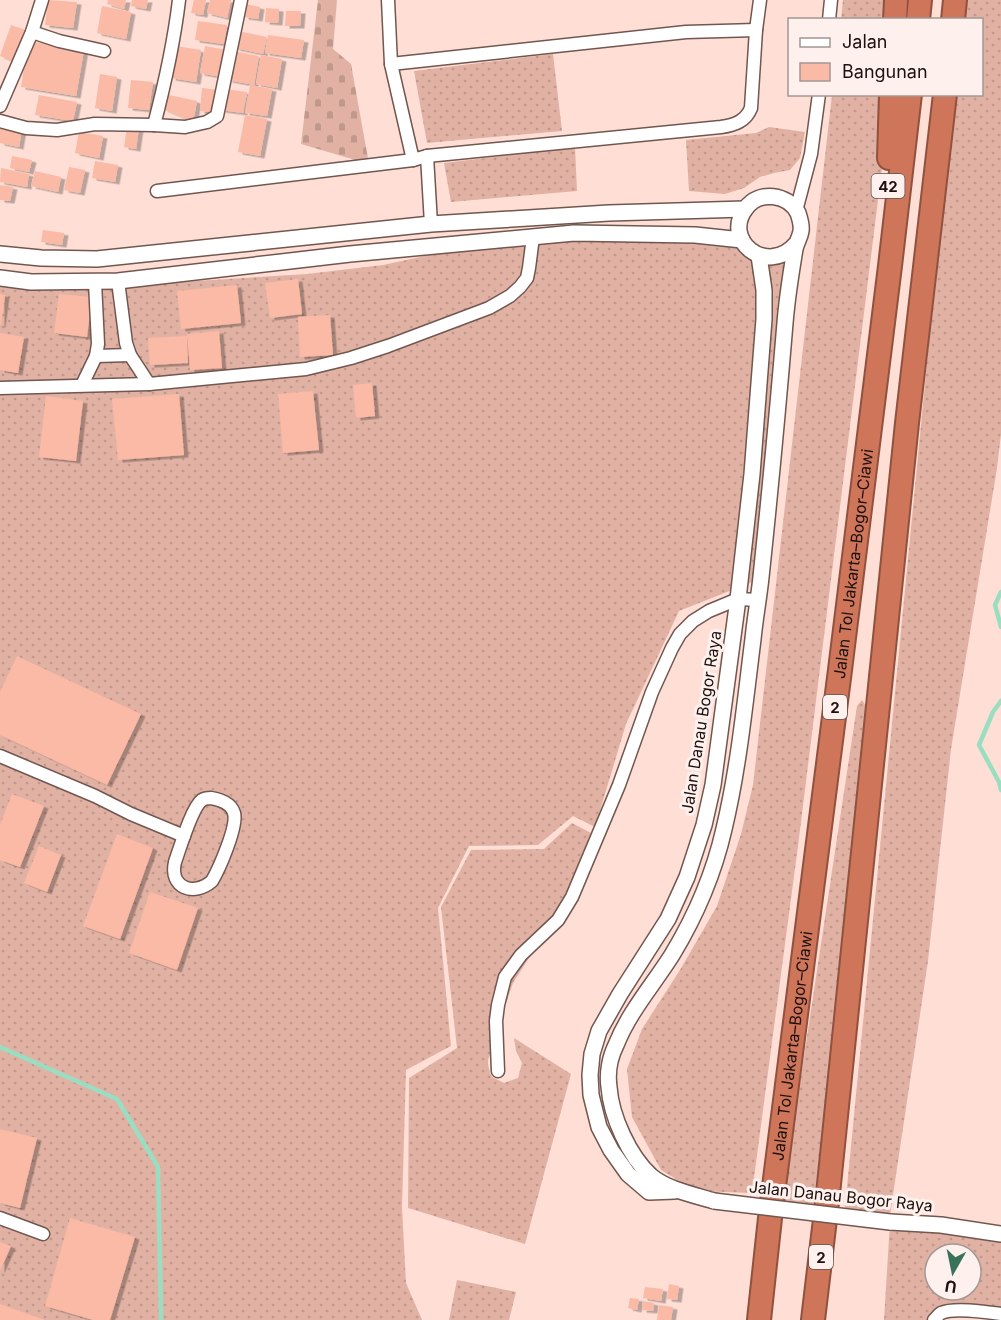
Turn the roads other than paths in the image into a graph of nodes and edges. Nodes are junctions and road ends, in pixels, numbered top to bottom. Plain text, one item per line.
1 (42, 0) edge
2 (179, 0) edge
3 (242, 0) edge
4 (388, 0) edge
5 (760, 0) edge
6 (831, 0) edge
7 (896, 0) edge
8 (920, 0) edge
9 (955, 0) edge
10 (829, 18) edge
11 (895, 18) edge
12 (918, 18) edge
13 (953, 18) edge
14 (756, 30) junction
15 (32, 32) junction
16 (104, 51) dead end
17 (391, 64) junction
18 (819, 96) edge
19 (891, 96) edge
20 (910, 96) edge
21 (945, 96) edge
22 (0, 106) edge
23 (0, 121) edge
24 (154, 124) junction
25 (427, 156) junction
26 (413, 160) junction
27 (157, 191) dead end
28 (745, 209) junction
29 (796, 211) junction
30 (431, 224) junction
31 (533, 237) junction
32 (742, 240) junction
33 (796, 244) junction
34 (0, 254) edge
35 (759, 256) junction
36 (889, 277) junction
37 (0, 278) edge
38 (118, 280) junction
39 (95, 282) junction
40 (96, 356) junction
41 (130, 356) junction
42 (149, 384) junction
43 (82, 386) junction
44 (0, 388) edge
45 (738, 599) junction
46 (758, 600) junction
47 (0, 756) edge
48 (184, 836) junction
49 (498, 1071) dead end
50 (678, 1191) junction
51 (0, 1218) edge
52 (43, 1234) dead end
53 (1001, 1234) edge
54 (1001, 1314) edge
55 (759, 1320) edge
56 (813, 1320) edge
57 (934, 1320) edge

1 - 15 street
2 - 24 street
3 - 24 street
4 - 17 street
5 - 14 street
6 - 10 street
7 - 11 highway
8 - 12 highway
9 - 13 highway
14 - 17 street
14 - 25 street
15 - 16 street
15 - 22 street
17 - 26 street
18 - 29 street
19 - 36 highway, 42
20 - 36 highway, Jalan Tol Jakarta–Bogor–Ciawi / 2
21 - 56 highway, 2
23 - 24 street
25 - 26 street
25 - 30 street
26 - 27 street
28 - 29 street
28 - 30 street
28 - 32 street
29 - 33 street
30 - 34 street
31 - 32 street
31 - 38 street
31 - 42 street
32 - 35 street
33 - 35 street
33 - 46 street, Jalan Danau Bogor Raya
35 - 45 street, Jalan Danau Bogor Raya
36 - 55 highway, Jalan Tol Jakarta–Bogor–Ciawi / 2
37 - 39 street
38 - 39 street
38 - 41 street
39 - 40 street
40 - 41 street
40 - 43 street
41 - 42 street
42 - 43 street
43 - 44 street
45 - 46 street
45 - 49 street
45 - 50 street, Jalan Danau Bogor Raya
46 - 50 street, Jalan Danau Bogor Raya
47 - 48 street
48 - 48 street
50 - 53 street, Jalan Danau Bogor Raya, bridge
51 - 52 street
54 - 57 street

